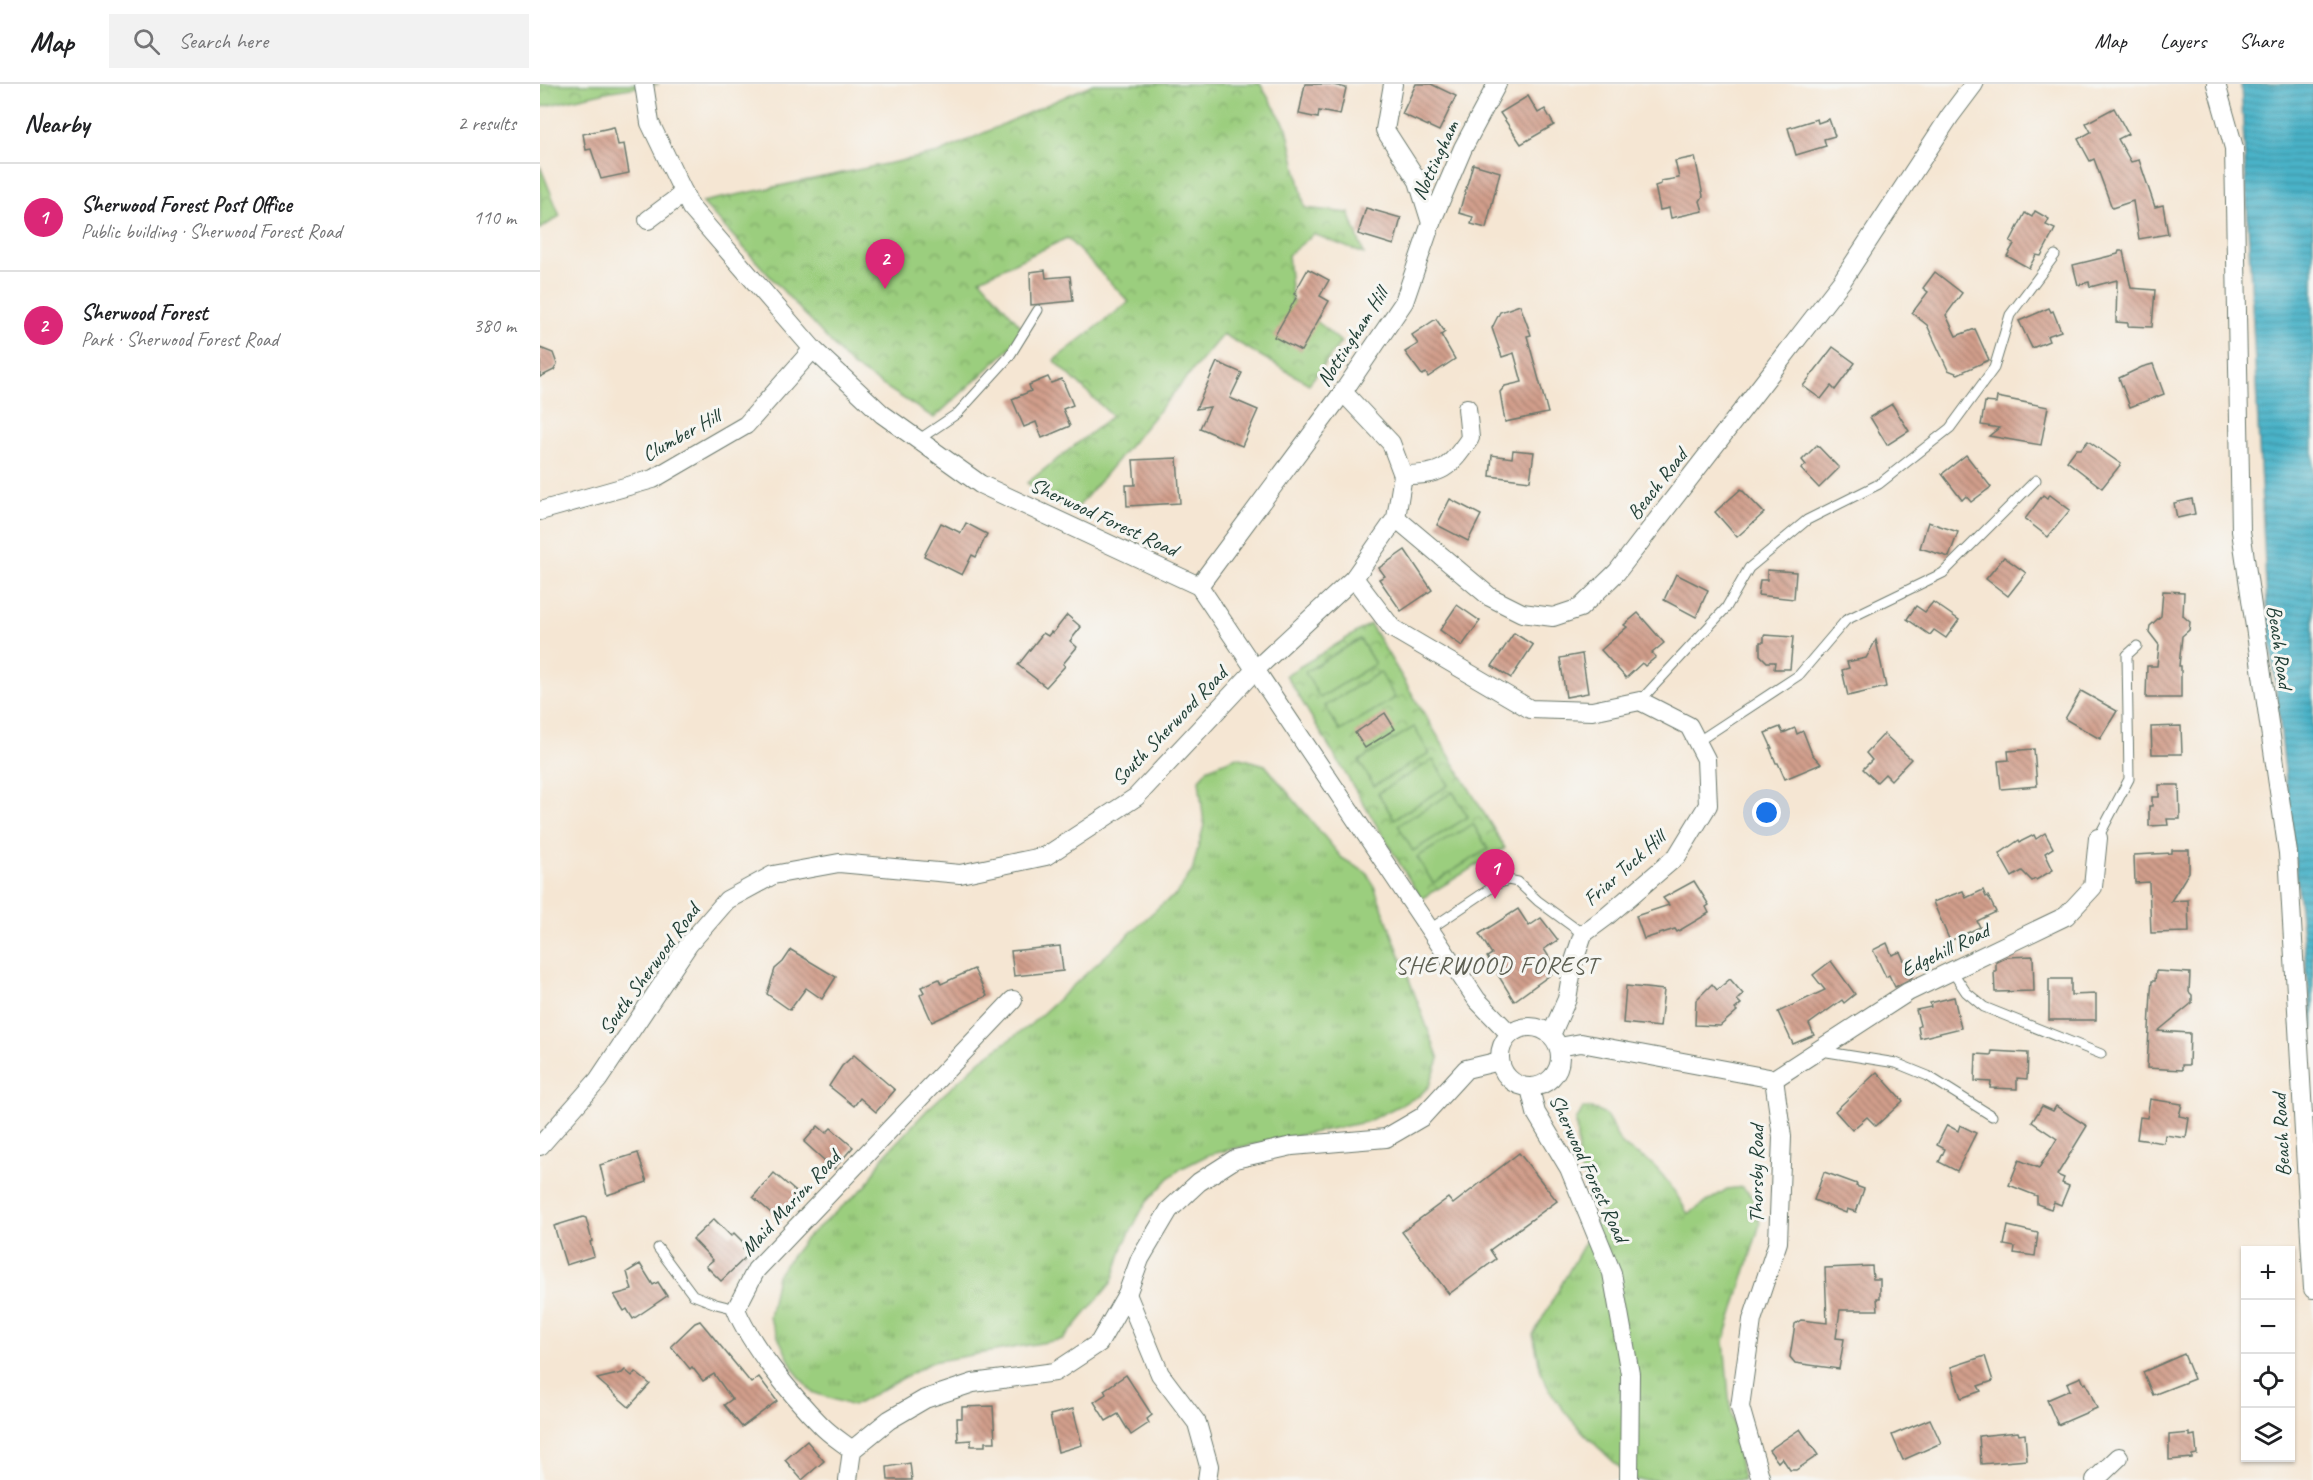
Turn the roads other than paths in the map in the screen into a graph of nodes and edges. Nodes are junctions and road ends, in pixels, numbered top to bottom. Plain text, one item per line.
1 (644, 84) edge
2 (1393, 84) edge
3 (1497, 84) edge
4 (1974, 84) edge
5 (2217, 84) edge
6 (684, 193) junction
7 (648, 220) dead end
8 (1431, 223) junction
9 (2055, 255) dead end
10 (1038, 310) dead end
11 (813, 349) junction
12 (1343, 392) junction
13 (1467, 408) dead end
14 (918, 440) junction
15 (1403, 475) junction
16 (2036, 480) dead end
17 (544, 507) edge
18 (1396, 518) junction
19 (1354, 578) junction
20 (1199, 586) junction
21 (2137, 646) dead end
22 (1254, 670) junction
23 (1640, 701) junction
24 (1697, 742) junction
25 (2098, 838) joint
26 (1430, 929) junction
27 (1583, 934) junction
28 (1952, 971) junction
29 (1013, 1000) dead end
30 (1510, 1034) junction
31 (1555, 1041) junction
32 (1815, 1051) junction
33 (2101, 1054) dead end
34 (1500, 1061) junction
35 (1774, 1079) junction
36 (1530, 1088) junction
37 (1992, 1116) dead end
38 (540, 1146) edge
39 (658, 1248) dead end
40 (2313, 1289) edge
41 (1127, 1294) junction
42 (736, 1309) junction
43 (852, 1450) junction
44 (2119, 1457) dead end
45 (848, 1480) edge
46 (1207, 1480) edge
47 (1629, 1480) edge
48 (1761, 1480) edge
49 (2095, 1480) edge

1 - 6 street, Sherwood Forest Road
2 - 8 street
3 - 8 street, Nottingham
4 - 18 street, Beach Road
5 - 40 street, Beach Road
6 - 7 street
6 - 11 street, Sherwood Forest Road
8 - 12 street, Nottingham Hill
9 - 23 lane
10 - 14 lane
11 - 14 street, Sherwood Forest Road
11 - 17 street, Clumber Hill
12 - 15 street
12 - 20 street, Nottingham Hill
13 - 15 street
14 - 20 street, Sherwood Forest Road
15 - 18 street
16 - 24 lane
18 - 19 street
19 - 22 street
19 - 23 street
20 - 22 street
21 - 25 lane
22 - 26 street
22 - 38 street, South Sherwood Road
23 - 24 street, Friar Tuck Hill
24 - 27 street, Friar Tuck Hill
25 - 28 street, Edgehill Road
26 - 27 lane
26 - 30 street
27 - 31 street, Friar Tuck Hill
28 - 32 street, Edgehill Road
28 - 33 lane
29 - 42 street, Maid Marion Road
30 - 31 street
30 - 34 street
31 - 35 street
31 - 36 street
32 - 35 street, Edgehill Road
32 - 37 lane
34 - 36 street
34 - 41 street
35 - 48 street, Thorsby Road
36 - 47 street, Sherwood Forest Road
39 - 42 lane
41 - 43 street
41 - 46 street
42 - 43 street
43 - 45 street
44 - 49 street

